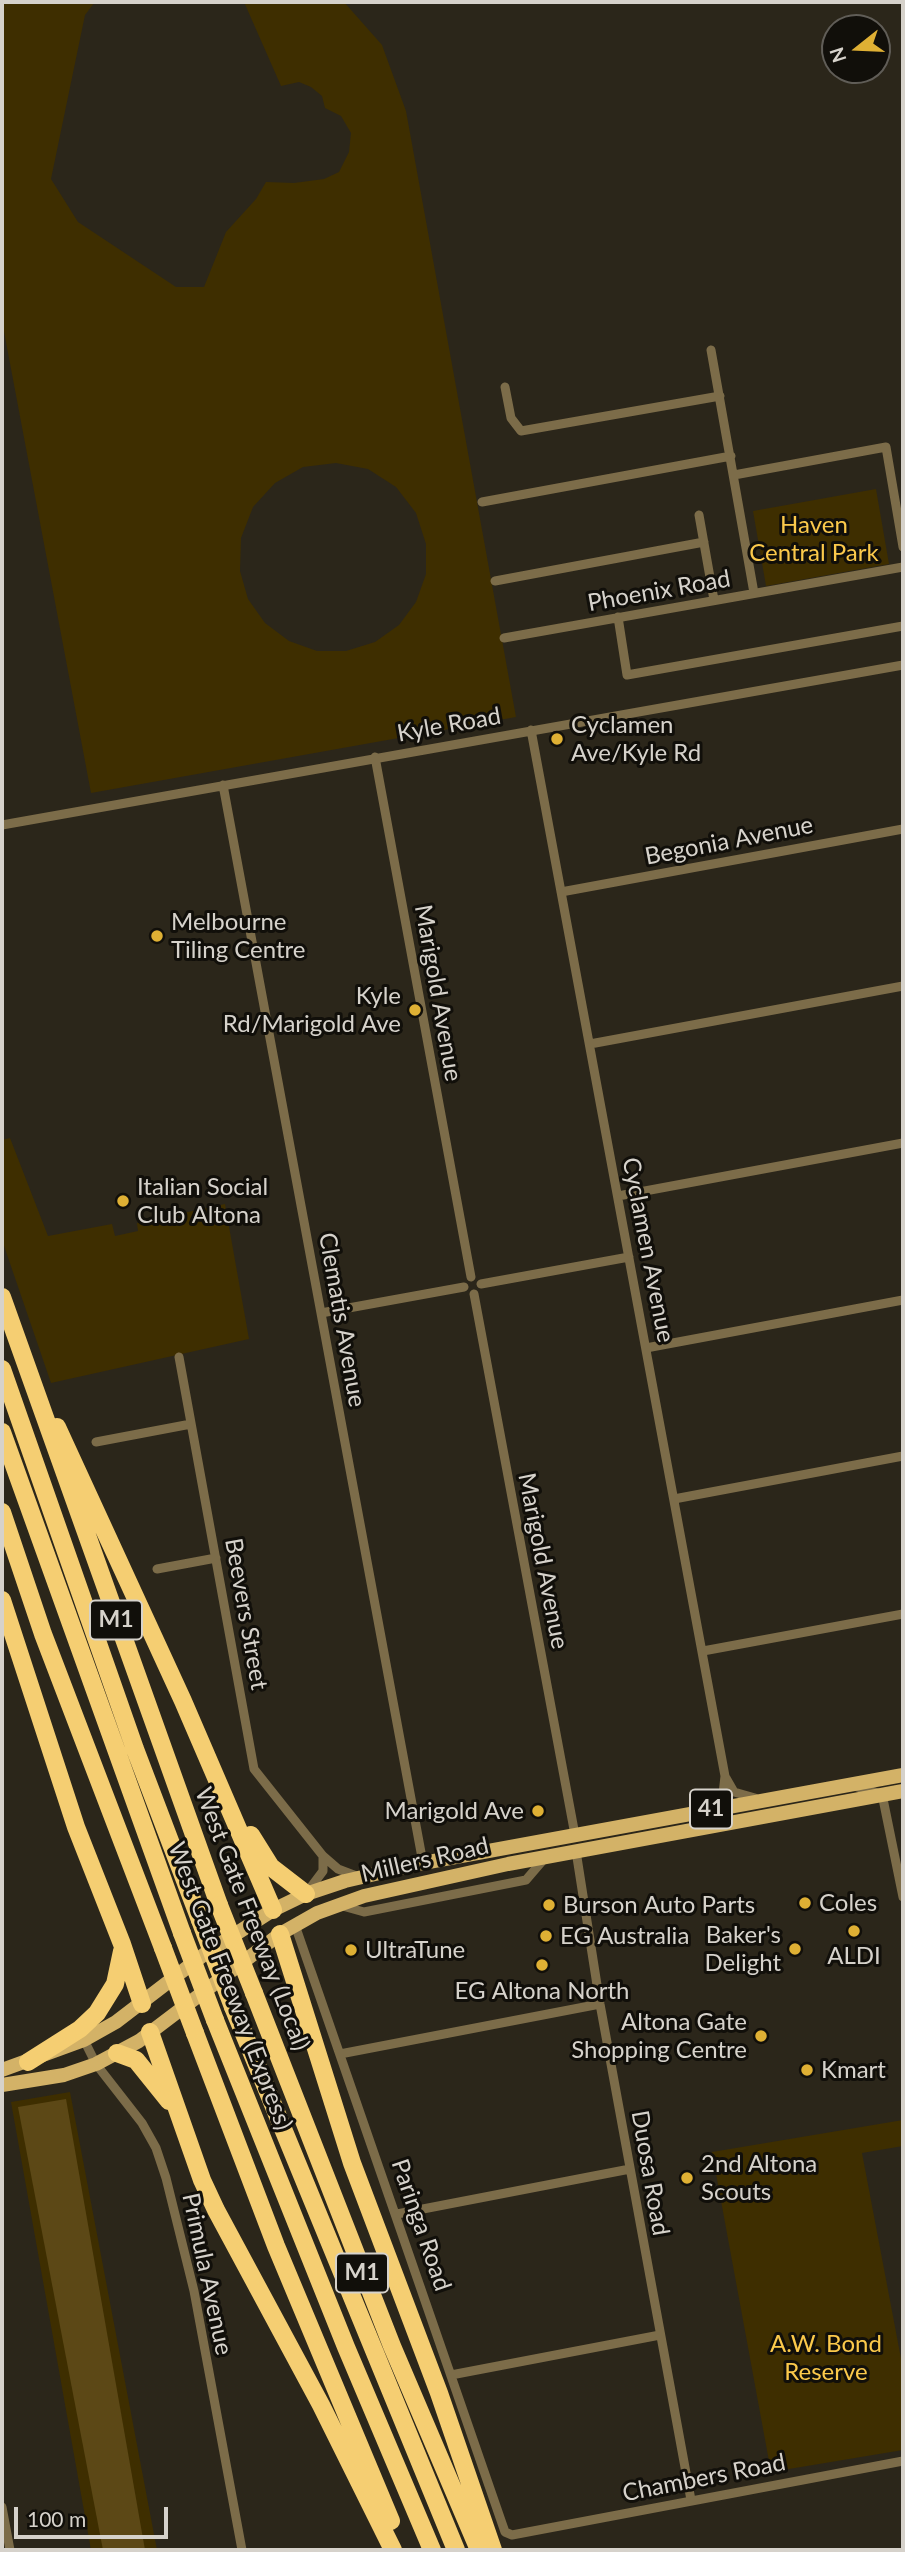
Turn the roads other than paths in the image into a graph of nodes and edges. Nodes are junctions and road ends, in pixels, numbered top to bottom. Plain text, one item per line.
1 (711, 350) dead end
2 (505, 387) dead end
3 (720, 396) junction
4 (731, 456) junction
5 (734, 475) junction
6 (898, 487) edge
7 (482, 502) dead end
8 (699, 515) dead end
9 (704, 542) junction
10 (903, 547) edge
11 (903, 567) edge
12 (495, 581) dead end
13 (754, 593) junction
14 (714, 600) junction
15 (618, 617) junction
16 (903, 626) edge
17 (504, 638) dead end
18 (903, 664) edge
19 (531, 730) junction
20 (375, 757) junction
21 (223, 785) junction
22 (2, 825) edge
23 (903, 828) edge
24 (561, 892) junction
25 (903, 986) edge
26 (590, 1044) junction
27 (903, 1143) edge
28 (618, 1196) junction
29 (629, 1257) junction
30 (471, 1277) junction
31 (481, 1284) junction
32 (464, 1287) junction
33 (474, 1294) junction
34 (2, 1297) edge
35 (903, 1300) edge
36 (321, 1313) junction
37 (15, 1335) junction
38 (646, 1348) junction
39 (179, 1357) dead end
40 (2, 1369) edge
41 (191, 1424) junction
42 (2, 1432) edge
43 (96, 1441) dead end
44 (903, 1457) edge
45 (674, 1499) junction
46 (2, 1512) edge
47 (216, 1558) junction
48 (157, 1569) dead end
49 (2, 1600) edge
50 (903, 1614) edge
51 (703, 1651) junction
52 (183, 1701) junction
53 (903, 1775) edge
54 (725, 1776) junction
55 (847, 1786) junction
56 (903, 1791) edge
57 (882, 1794) junction
58 (763, 1800) junction
59 (705, 1810) junction
60 (575, 1835) junction
61 (576, 1851) junction
62 (323, 1856) junction
63 (423, 1863) junction
64 (359, 1877) junction
65 (306, 1894) junction
66 (903, 1897) edge
67 (272, 1910) junction
68 (287, 1930) junction
69 (122, 1944) junction
70 (142, 2004) junction
71 (600, 2004) junction
72 (150, 2032) junction
73 (82, 2034) junction
74 (117, 2053) junction
75 (340, 2054) junction
76 (28, 2062) joint
77 (96, 2064) junction
78 (2, 2070) edge
79 (2, 2085) edge
80 (177, 2112) junction
81 (630, 2169) junction
82 (397, 2214) junction
83 (660, 2335) junction
84 (451, 2375) junction
85 (903, 2461) edge
86 (691, 2500) junction
87 (2, 2507) edge
88 (512, 2535) joint
89 (10, 2550) edge
90 (242, 2550) edge
91 (393, 2550) edge
92 (404, 2550) edge
93 (432, 2550) edge
94 (456, 2550) edge
95 (479, 2550) edge
96 (493, 2550) edge

1 - 3 street
2 - 3 street
3 - 4 street
4 - 5 street
4 - 7 street
5 - 6 street
5 - 13 street
6 - 10 street
8 - 9 street
9 - 12 street
9 - 14 street
11 - 13 street, Phoenix Road
13 - 14 street, Phoenix Road
14 - 15 street, Phoenix Road
15 - 16 street
15 - 17 street, Phoenix Road
18 - 19 street, Kyle Road
19 - 20 street, Kyle Road
19 - 24 street, Cyclamen Avenue
20 - 21 street, Kyle Road
20 - 30 street, Marigold Avenue
21 - 22 street, Kyle Road
21 - 36 street, Clematis Avenue
23 - 24 street, Begonia Avenue
24 - 26 street, Cyclamen Avenue
25 - 26 street
26 - 28 street, Cyclamen Avenue
27 - 28 street
28 - 29 street, Cyclamen Avenue
29 - 31 street
29 - 38 street, Cyclamen Avenue
30 - 31 street
30 - 32 street
31 - 33 street
32 - 33 street
32 - 36 street
33 - 60 street, Marigold Avenue
34 - 37 highway, West Gate Freeway (Local) / M1
35 - 38 street
36 - 63 street, Clematis Avenue
37 - 52 highway
37 - 95 highway, West Gate Freeway (Local) / M1, bridge
38 - 45 street, Cyclamen Avenue
39 - 41 street, Beevers Street
40 - 94 highway, West Gate Freeway (Express) / M1, bridge
41 - 43 street
41 - 47 street, Beevers Street
42 - 93 highway, West Gate Freeway (Express) / M1, bridge
44 - 45 street
45 - 51 street, Cyclamen Avenue
46 - 92 highway, bridge
47 - 48 street
47 - 62 street, Beevers Street
49 - 69 highway
50 - 51 street
51 - 54 street, Cyclamen Avenue
52 - 65 highway
52 - 67 highway
53 - 55 main road, Millers Road / 41
54 - 58 street
54 - 59 street
55 - 57 street
55 - 58 main road, Millers Road / 41
56 - 57 main road, Millers Road / 41
57 - 61 main road, Millers Road / 41
57 - 66 street
58 - 59 main road, Millers Road / 41
59 - 60 main road, Millers Road / 41
60 - 61 main road
60 - 63 main road, Millers Road / 41
61 - 68 main road, Millers Road / 41
61 - 71 street, Duosa Road
62 - 64 street, Beevers Street
62 - 65 street
63 - 64 main road, Millers Road / 41
64 - 65 main road, Millers Road / 41
65 - 67 main road, Millers Road / 41
67 - 68 main road
67 - 70 main road, Millers Road / 41
68 - 72 main road, Millers Road / 41
68 - 75 street, Paringa Road
68 - 96 highway
69 - 70 highway
69 - 73 highway
70 - 72 main road
70 - 73 main road, Millers Road / 41
71 - 75 street
71 - 81 street, Duosa Road
72 - 74 main road, Millers Road / 41
72 - 80 highway
73 - 76 highway
73 - 77 street, Primula Avenue
74 - 77 main road, Millers Road / 41
74 - 80 highway
75 - 82 street, Paringa Road
76 - 78 main road
77 - 79 main road, Millers Road / 41
77 - 90 street, Primula Avenue
80 - 91 highway
81 - 82 street
81 - 83 street, Duosa Road
82 - 84 street, Paringa Road
83 - 84 street
83 - 86 street, Duosa Road
84 - 88 street, Paringa Road
85 - 86 street, Chambers Road
86 - 88 street, Chambers Road
87 - 89 street

